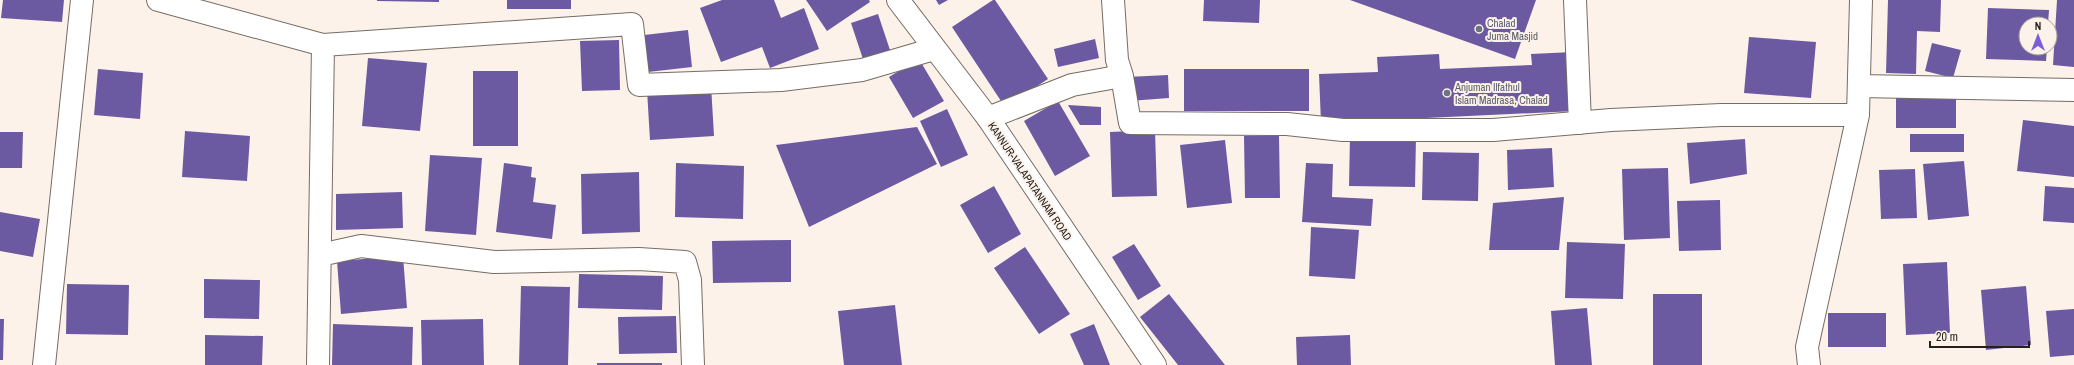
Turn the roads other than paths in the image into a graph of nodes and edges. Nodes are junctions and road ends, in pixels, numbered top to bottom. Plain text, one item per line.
1 (82, 0) edge
2 (158, 0) edge
3 (898, 0) edge
4 (1113, 0) edge
5 (1575, 0) edge
6 (1861, 0) edge
7 (324, 45) junction
8 (934, 49) junction
9 (1122, 76) junction
10 (1859, 86) junction
11 (2074, 90) edge
12 (1858, 115) junction
13 (988, 118) junction
14 (1580, 123) junction
15 (320, 254) junction
16 (44, 365) edge
17 (318, 365) edge
18 (693, 365) edge
19 (1155, 365) edge
20 (1809, 365) edge

1 - 16 street
2 - 7 street
3 - 8 street, KANNUR-VALAPATANNAM ROAD
4 - 9 street
5 - 14 street
6 - 10 street
7 - 8 street
7 - 15 street
8 - 13 street, KANNUR-VALAPATANNAM ROAD
9 - 13 street
9 - 14 street
10 - 11 street
10 - 12 street
12 - 14 street
12 - 20 street
13 - 19 street, KANNUR-VALAPATANNAM ROAD
15 - 17 street
15 - 18 street

